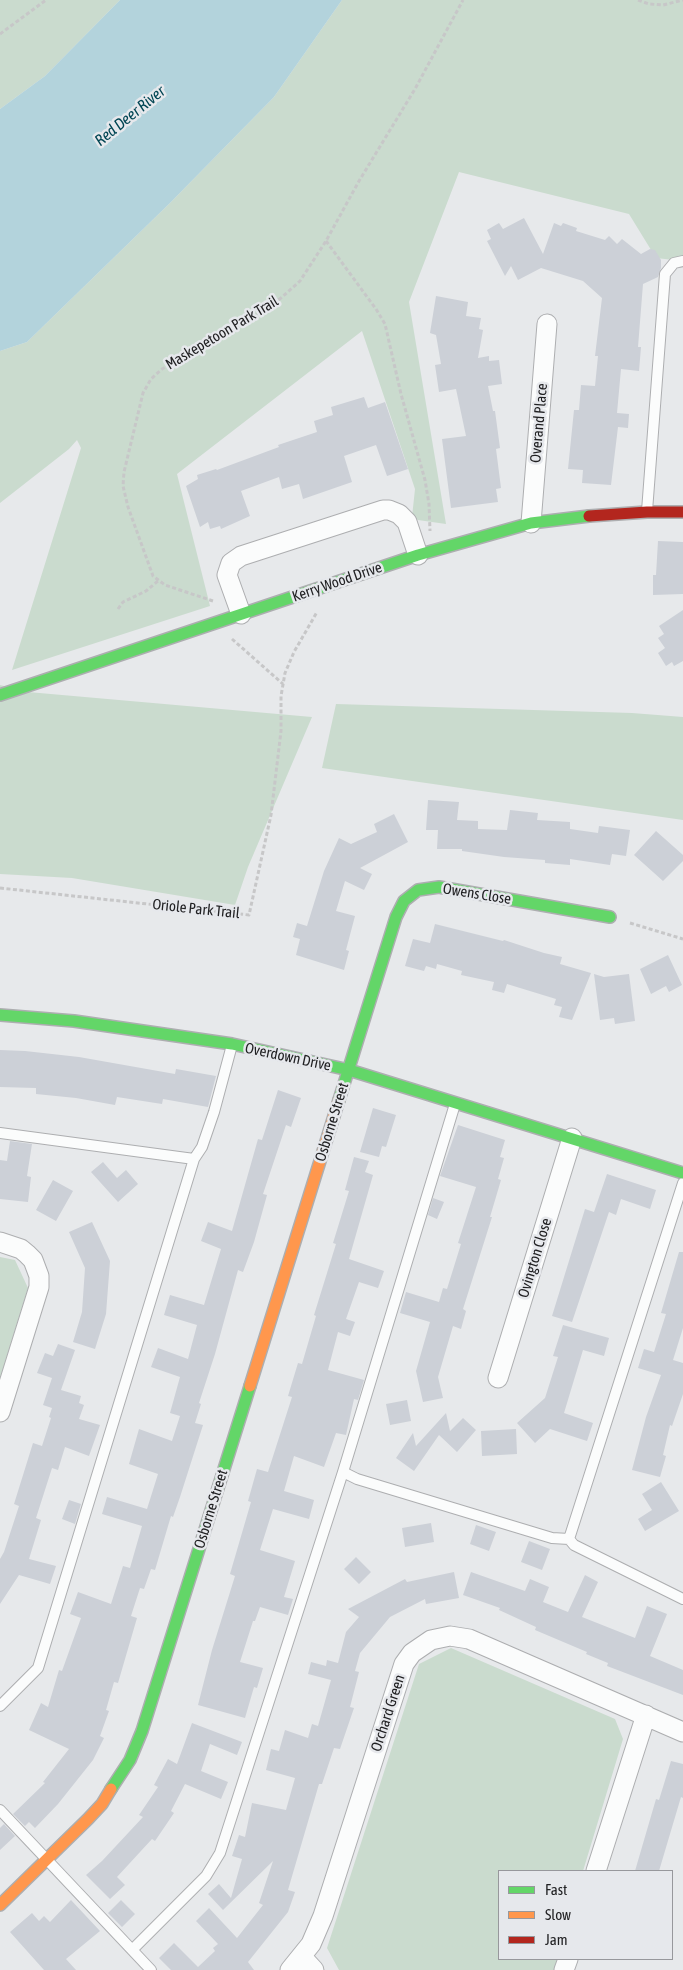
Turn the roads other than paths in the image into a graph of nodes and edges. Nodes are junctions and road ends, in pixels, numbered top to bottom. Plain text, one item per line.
1 (683, 261) edge
2 (547, 324) dead end
3 (647, 512) junction
4 (683, 512) edge
5 (531, 523) junction
6 (424, 553) junction
7 (241, 614) junction
8 (0, 695) edge
9 (610, 917) road end
10 (0, 1015) edge
11 (232, 1044) junction
12 (349, 1070) junction
13 (456, 1103) junction
14 (0, 1133) edge
15 (572, 1138) junction
16 (194, 1159) junction
17 (683, 1173) edge
18 (683, 1183) edge
19 (0, 1242) edge
20 (498, 1378) dead end
21 (0, 1412) edge
22 (343, 1472) junction
23 (569, 1539) junction
24 (683, 1599) edge
25 (0, 1706) edge
26 (646, 1715) junction
27 (683, 1732) edge
28 (0, 1810) edge
29 (48, 1860) junction
30 (596, 1870) edge
31 (0, 1905) edge
32 (132, 1950) junction
33 (302, 1966) edge
34 (151, 1970) edge

1 - 3 lane
2 - 5 street, Overand Place
3 - 4 street, Kerry Wood Drive
3 - 5 street, Kerry Wood Drive
5 - 6 street, Kerry Wood Drive
6 - 7 street, Kerry Wood Drive
6 - 7 street
7 - 8 street, Kerry Wood Drive
9 - 12 street, Owens Close
10 - 11 street, Overdown Drive
11 - 12 street, Overdown Drive
11 - 16 lane
12 - 13 street, Overdown Drive
12 - 29 street, Osborne Street
13 - 15 street, Overdown Drive
13 - 22 lane
14 - 16 lane
15 - 17 street, Overdown Drive
15 - 20 street, Ovington Close
16 - 25 lane
18 - 23 lane
19 - 21 street
22 - 23 lane
22 - 32 lane
23 - 24 lane
26 - 27 street, Orchard Green
26 - 30 street
26 - 33 street, Orchard Green
28 - 29 lane
29 - 31 street, Osborne Street
29 - 32 lane
32 - 34 lane

